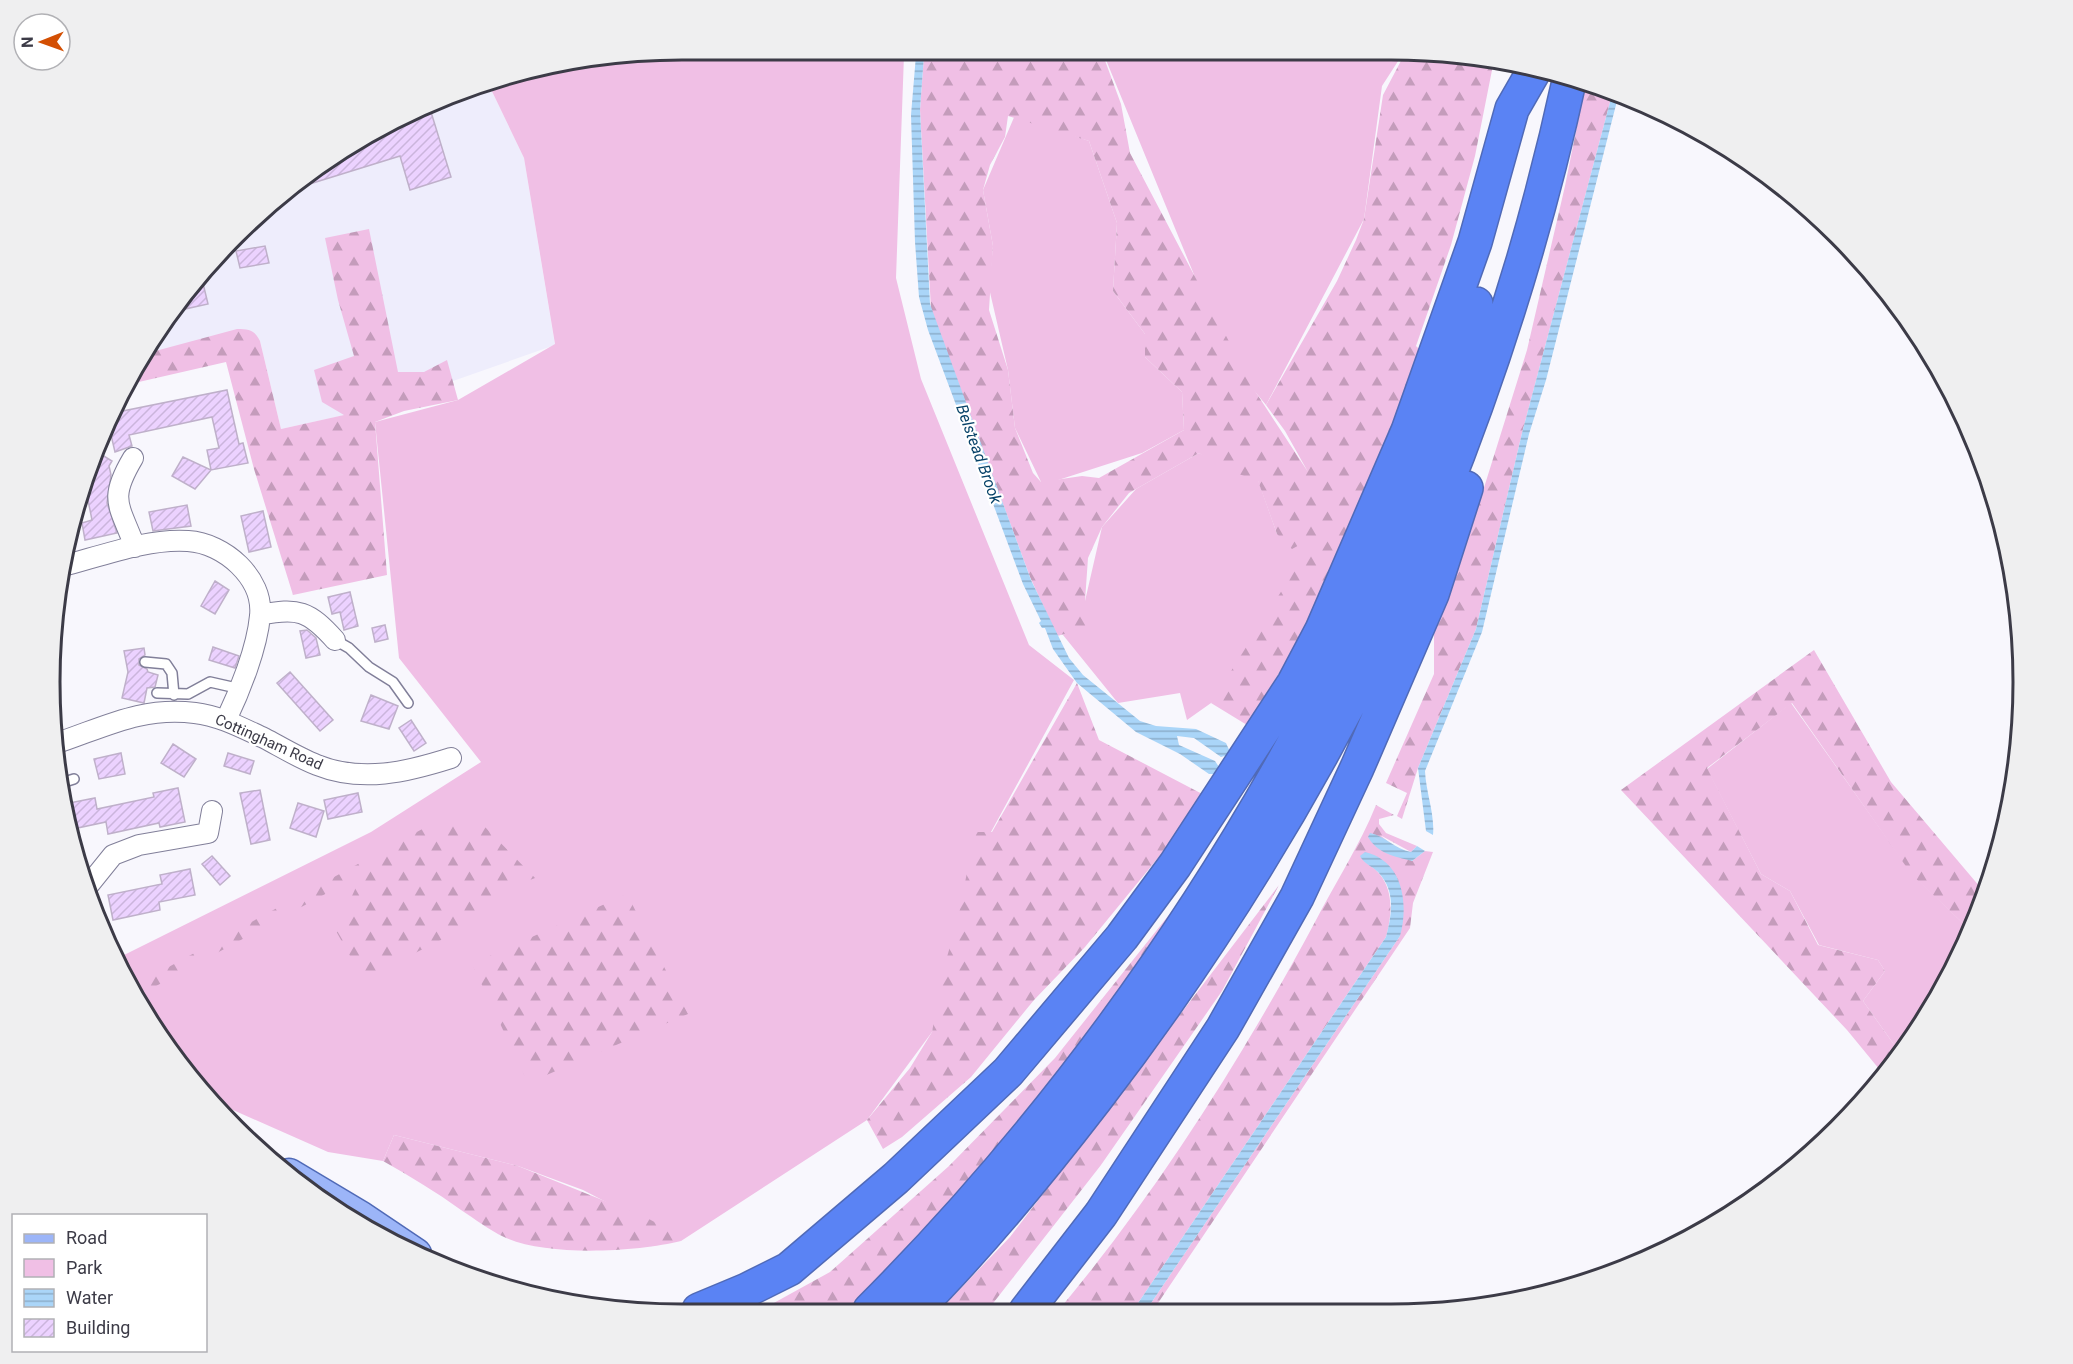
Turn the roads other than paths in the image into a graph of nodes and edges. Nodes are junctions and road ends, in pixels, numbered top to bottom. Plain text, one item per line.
1 (1532, 76) edge
2 (1534, 77) edge
3 (1568, 86) edge
4 (1484, 383) junction
5 (133, 458) dead end
6 (135, 547) junction
7 (72, 564) edge
8 (260, 615) junction
9 (335, 640) joint
10 (145, 663) dead end
11 (241, 689) junction
12 (157, 693) dead end
13 (174, 695) junction
14 (408, 703) dead end
15 (226, 720) junction
16 (63, 741) edge
17 (451, 758) dead end
18 (74, 779) dead end
19 (68, 781) edge
20 (212, 811) dead end
21 (93, 880) edge
22 (713, 1304) edge
23 (876, 1304) edge
24 (921, 1304) edge
25 (1031, 1304) edge

1 - 22 highway
2 - 23 highway
3 - 4 highway
4 - 24 highway
4 - 25 highway
5 - 6 street
6 - 7 street
6 - 8 street
8 - 9 street
8 - 11 street
9 - 14 lane
10 - 13 lane
11 - 13 lane
11 - 15 street
12 - 13 lane
15 - 16 street, Cottingham Road
15 - 17 street, Cottingham Road
18 - 19 lane
20 - 21 street

